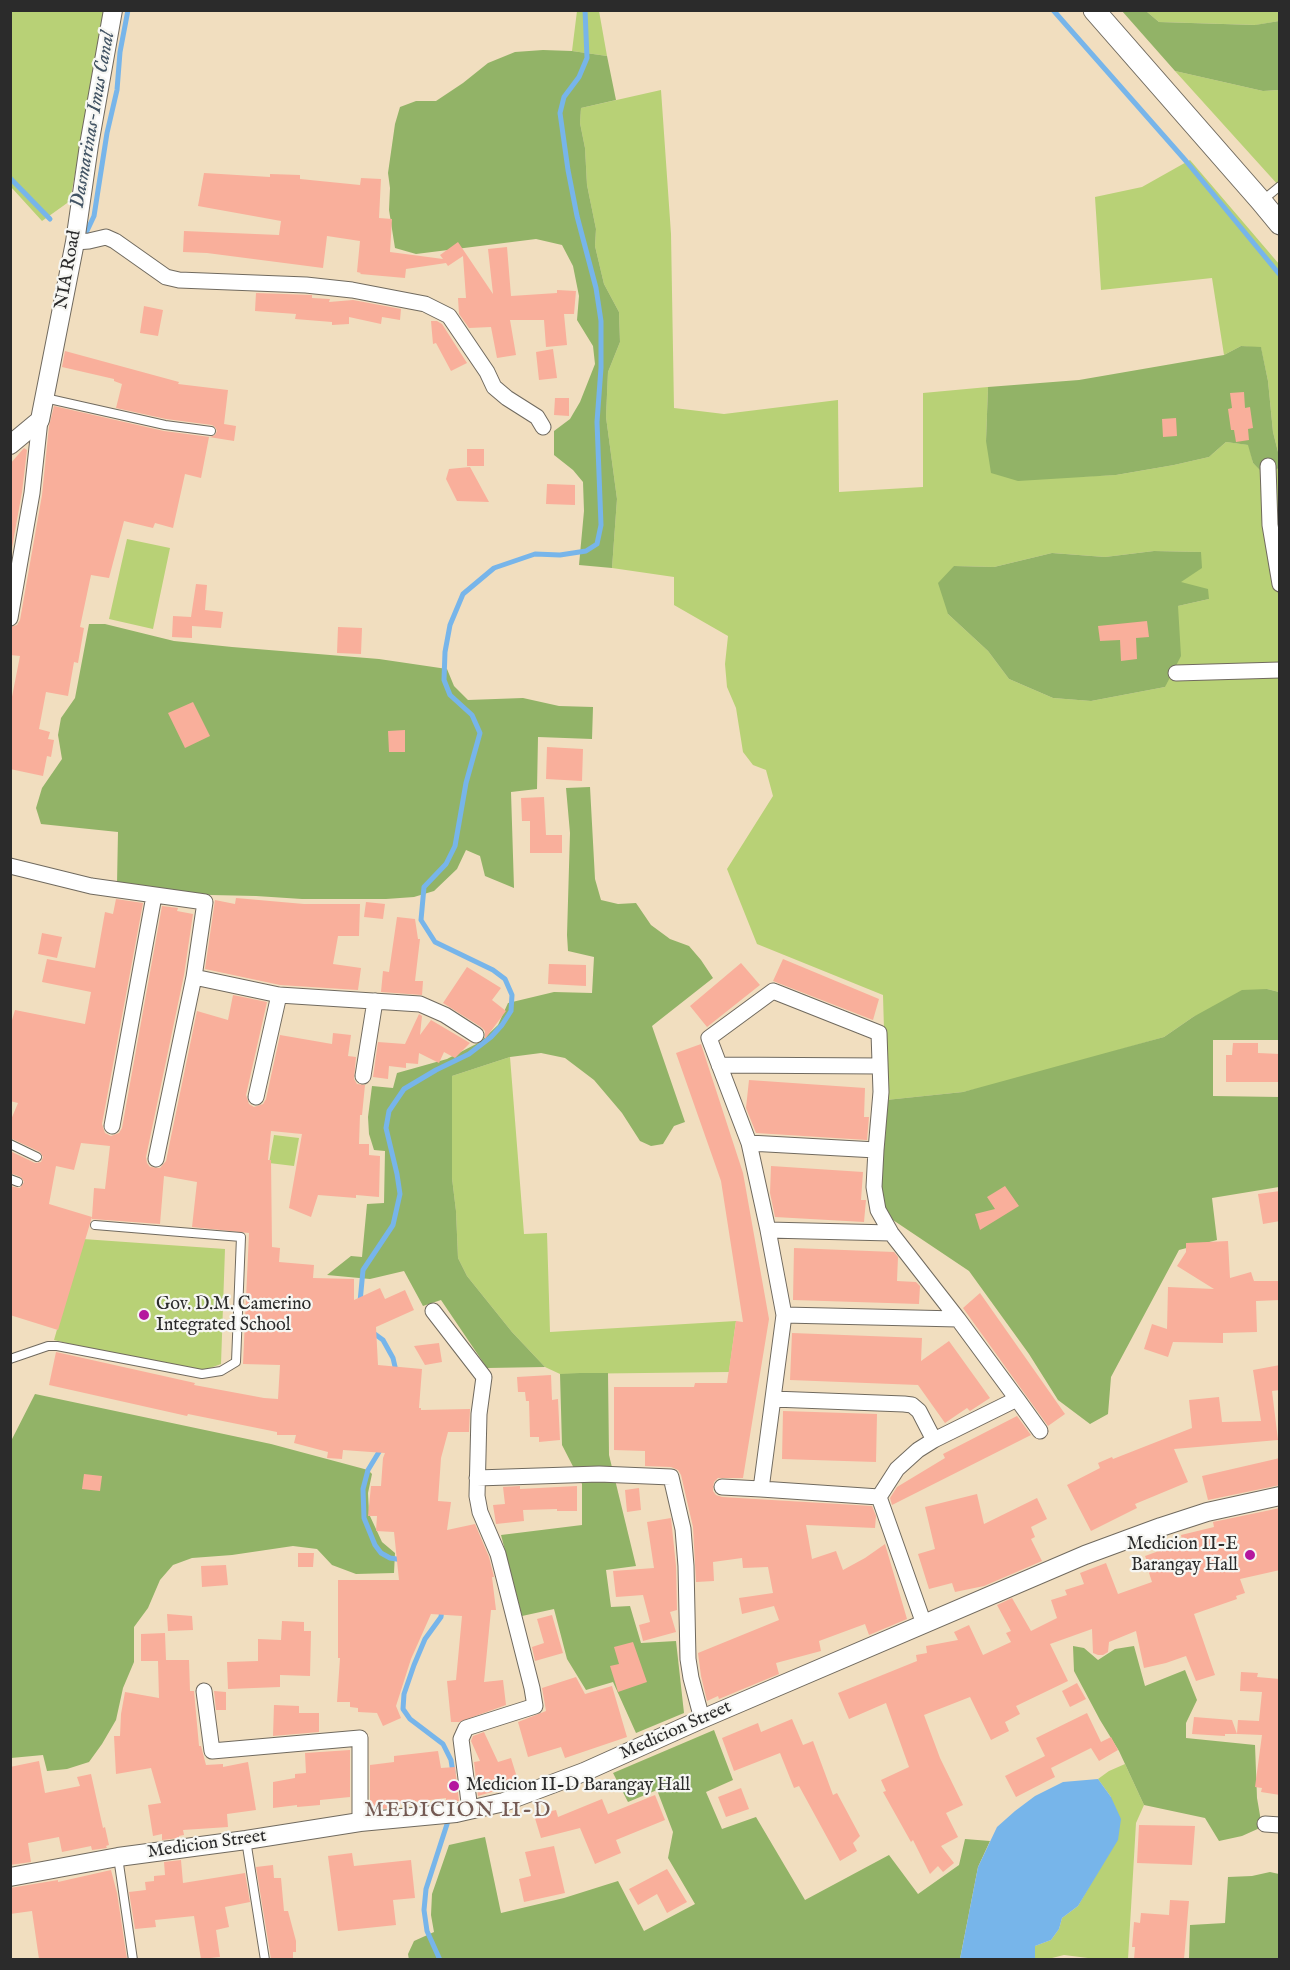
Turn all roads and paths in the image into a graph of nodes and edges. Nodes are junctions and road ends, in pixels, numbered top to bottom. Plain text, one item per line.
1 (113, 10) edge
2 (1094, 10) edge
3 (1280, 186) edge
4 (1262, 201) junction
5 (1280, 224) edge
6 (75, 242) junction
7 (45, 398) junction
8 (40, 420) junction
9 (543, 427) dead end
10 (211, 431) dead end
11 (10, 445) edge
12 (1268, 466) dead end
13 (1280, 585) edge
14 (10, 618) edge
15 (1280, 670) edge
16 (1176, 673) dead end
17 (10, 866) edge
18 (153, 896) junction
19 (194, 977) junction
20 (279, 995) junction
21 (375, 1001) junction
22 (476, 1035) dead end
23 (719, 1065) junction
24 (880, 1066) junction
25 (363, 1076) dead end
26 (256, 1097) dead end
27 (112, 1126) dead end
28 (748, 1143) junction
29 (10, 1144) edge
30 (876, 1150) junction
31 (37, 1157) dead end
32 (156, 1159) dead end
33 (95, 1225) dead end
34 (768, 1230) junction
35 (891, 1233) junction
36 (433, 1311) dead end
37 (784, 1315) junction
38 (958, 1319) junction
39 (10, 1359) edge
40 (773, 1399) junction
41 (1017, 1399) junction
42 (1040, 1431) dead end
43 (934, 1440) junction
44 (477, 1478) junction
45 (722, 1487) dead end
46 (761, 1489) junction
47 (1280, 1496) edge
48 (879, 1497) junction
49 (924, 1624) junction
50 (204, 1691) dead end
51 (702, 1719) junction
52 (463, 1812) junction
53 (360, 1822) junction
54 (246, 1840) junction
55 (118, 1857) junction
56 (10, 1877) edge
57 (133, 1959) edge
58 (265, 1959) edge

1 - 6 street, NIA Road
2 - 4 main road
3 - 4 lane
4 - 5 main road
6 - 7 street, NIA Road
6 - 9 street
7 - 8 street, NIA Road
7 - 10 lane
8 - 11 street
8 - 14 street
12 - 13 street
15 - 16 street
17 - 18 street
18 - 19 street
18 - 27 street
19 - 20 street
19 - 32 street
20 - 21 street
20 - 26 street
21 - 22 street
21 - 25 street
23 - 24 street
23 - 24 street
23 - 28 street
24 - 30 street
28 - 30 street
28 - 34 street
29 - 31 lane
30 - 35 street
33 - 39 lane
34 - 35 street
34 - 37 street
35 - 38 street
36 - 44 street
37 - 38 street
37 - 40 street
38 - 41 street
40 - 43 street
40 - 46 street
41 - 42 street
41 - 43 street
43 - 48 street
44 - 51 street
44 - 52 street
45 - 46 street
46 - 48 street
47 - 49 street, Medicion Street
48 - 49 street
49 - 51 street, Medicion Street
50 - 53 street
51 - 52 street, Medicion Street
52 - 53 street, Medicion Street
53 - 54 street, Medicion Street
54 - 55 street, Medicion Street
54 - 58 lane
55 - 56 street, Medicion Street
55 - 57 lane

